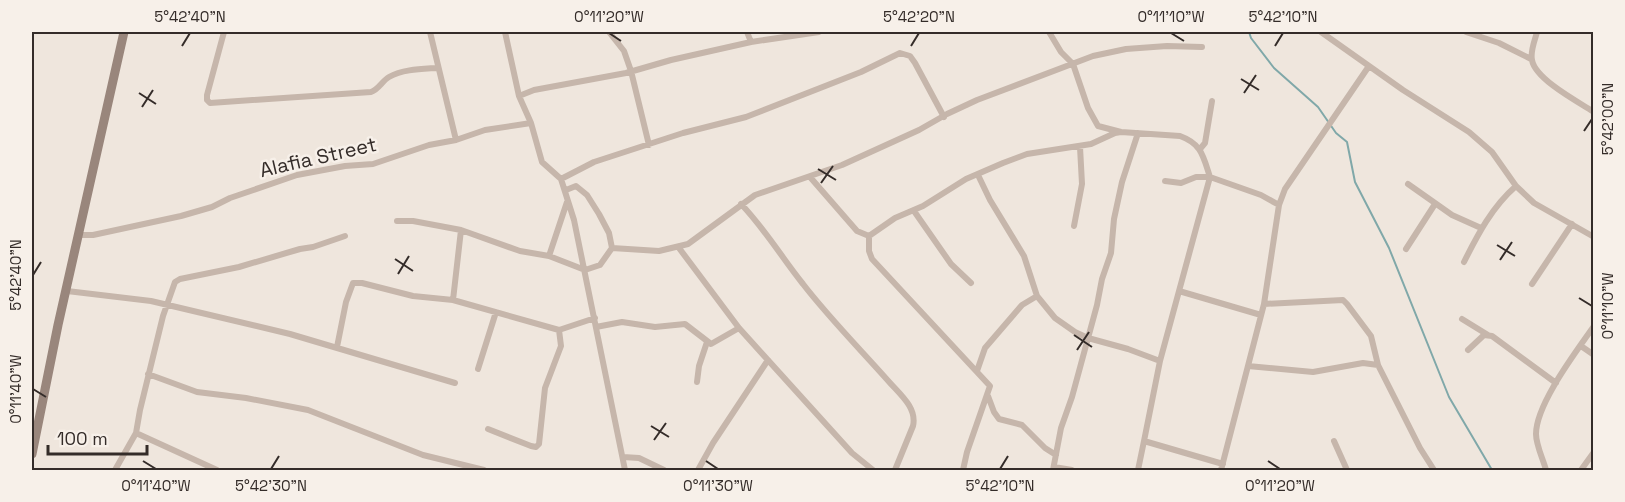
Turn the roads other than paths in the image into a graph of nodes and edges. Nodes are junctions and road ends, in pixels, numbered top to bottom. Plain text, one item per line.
1 (124, 32) edge
2 (224, 32) edge
3 (430, 32) edge
4 (505, 32) edge
5 (609, 32) edge
6 (747, 32) edge
7 (819, 32) edge
8 (1049, 32) edge
9 (1321, 32) edge
10 (1466, 32) edge
11 (1537, 32) edge
12 (751, 42) junction
13 (1202, 47) dead end
14 (1531, 59) junction
15 (1073, 64) junction
16 (1370, 66) junction
17 (437, 68) junction
18 (631, 71) junction
19 (519, 96) junction
20 (1212, 101) dead end
21 (1593, 112) edge
22 (944, 117) junction
23 (531, 123) junction
24 (1121, 132) junction
25 (1138, 133) junction
26 (456, 140) junction
27 (649, 145) junction
28 (1080, 147) junction
29 (1200, 149) junction
30 (978, 175) junction
31 (810, 177) junction
32 (1210, 177) junction
33 (561, 179) junction
34 (1165, 181) dead end
35 (1408, 184) dead end
36 (1516, 186) junction
37 (566, 190) junction
38 (567, 201) junction
39 (741, 204) junction
40 (1435, 204) junction
41 (1279, 205) junction
42 (914, 211) junction
43 (397, 220) dead end
44 (1572, 224) junction
45 (1074, 226) dead end
46 (1481, 228) junction
47 (461, 230) junction
48 (78, 235) junction
49 (345, 236) dead end
50 (869, 236) junction
51 (1593, 237) edge
52 (612, 248) junction
53 (679, 248) junction
54 (1406, 249) dead end
55 (549, 256) junction
56 (1464, 262) dead end
57 (585, 270) junction
58 (971, 284) dead end
59 (1532, 284) dead end
60 (66, 291) junction
61 (1179, 291) junction
62 (1037, 296) junction
63 (453, 300) junction
64 (1264, 304) junction
65 (166, 305) junction
66 (496, 312) junction
67 (1261, 315) junction
68 (594, 318) junction
69 (1462, 319) dead end
70 (1593, 326) edge
71 (596, 327) junction
72 (739, 328) junction
73 (559, 330) junction
74 (1488, 335) junction
75 (1088, 338) junction
76 (707, 342) junction
77 (1581, 346) junction
78 (337, 347) junction
79 (1468, 350) dead end
80 (1593, 355) edge
81 (768, 360) junction
82 (1160, 361) junction
83 (1248, 366) junction
84 (1378, 366) junction
85 (478, 369) dead end
86 (977, 371) junction
87 (148, 374) junction
88 (697, 382) dead end
89 (455, 383) dead end
90 (1556, 383) junction
91 (988, 395) junction
92 (488, 429) dead end
93 (136, 434) junction
94 (1144, 441) junction
95 (1334, 441) dead end
96 (1593, 452) edge
97 (32, 454) edge
98 (1056, 454) junction
99 (623, 457) junction
100 (1222, 467) edge
101 (1054, 469) edge
102 (115, 471) edge
103 (217, 471) edge
104 (484, 471) edge
105 (625, 471) edge
106 (664, 471) edge
107 (698, 471) edge
108 (873, 471) edge
109 (895, 471) edge
110 (963, 471) edge
111 (1072, 471) edge
112 (1138, 471) edge
113 (1347, 471) edge
114 (1434, 471) edge
115 (1546, 471) edge
116 (1581, 471) edge

1 - 48 street
2 - 17 street
3 - 17 street
4 - 19 street
5 - 18 street
6 - 12 street
7 - 12 street
8 - 15 street
9 - 16 street
10 - 14 street
11 - 14 street
12 - 18 street
13 - 15 street
14 - 21 street
15 - 22 street
15 - 24 street
16 - 36 street
16 - 41 street
17 - 26 street
18 - 19 street
18 - 27 street
19 - 23 street
20 - 29 street
22 - 27 street
22 - 31 street
23 - 26 street, Alafia Street
23 - 33 street
24 - 25 street
24 - 28 street
25 - 29 street
25 - 75 street
26 - 48 street, Alafia Street
27 - 33 street
28 - 30 street
28 - 45 street
29 - 32 street
30 - 42 street
30 - 62 street
31 - 39 street
31 - 50 street
32 - 34 street
32 - 41 street
32 - 61 street
33 - 37 street
35 - 40 street
36 - 44 street
36 - 46 street
37 - 38 street
37 - 52 street
38 - 55 street
38 - 57 street
39 - 53 street
39 - 109 street
40 - 46 street
40 - 54 street
41 - 64 street
42 - 50 street
42 - 58 street
43 - 47 street
44 - 51 street
44 - 59 street
46 - 56 street
47 - 55 street
47 - 63 street
48 - 60 street
49 - 65 street
50 - 86 street
52 - 53 street
52 - 57 street
53 - 72 street
55 - 57 street
57 - 68 street
60 - 65 street
60 - 97 street
61 - 67 street
61 - 82 street
62 - 75 street
62 - 86 street
63 - 66 street
63 - 78 street
64 - 67 street
64 - 84 street
65 - 78 street
65 - 87 street
66 - 73 street
66 - 85 street
67 - 83 street
68 - 71 street
68 - 73 street
69 - 74 street
70 - 77 street
71 - 76 street
71 - 99 street
72 - 76 street
72 - 81 street
73 - 92 street
74 - 79 street
74 - 90 street
75 - 82 street
75 - 98 street
76 - 88 street
77 - 80 street
77 - 90 street
78 - 89 street
81 - 107 street
81 - 108 street
82 - 94 street
83 - 84 street
83 - 100 street
84 - 114 street
86 - 91 street
87 - 93 street
87 - 104 street
90 - 115 street
91 - 98 street
91 - 110 street
93 - 102 street
93 - 103 street
94 - 100 street
94 - 112 street
95 - 113 street
96 - 116 street
98 - 101 street
99 - 105 street
99 - 106 street
101 - 111 street

